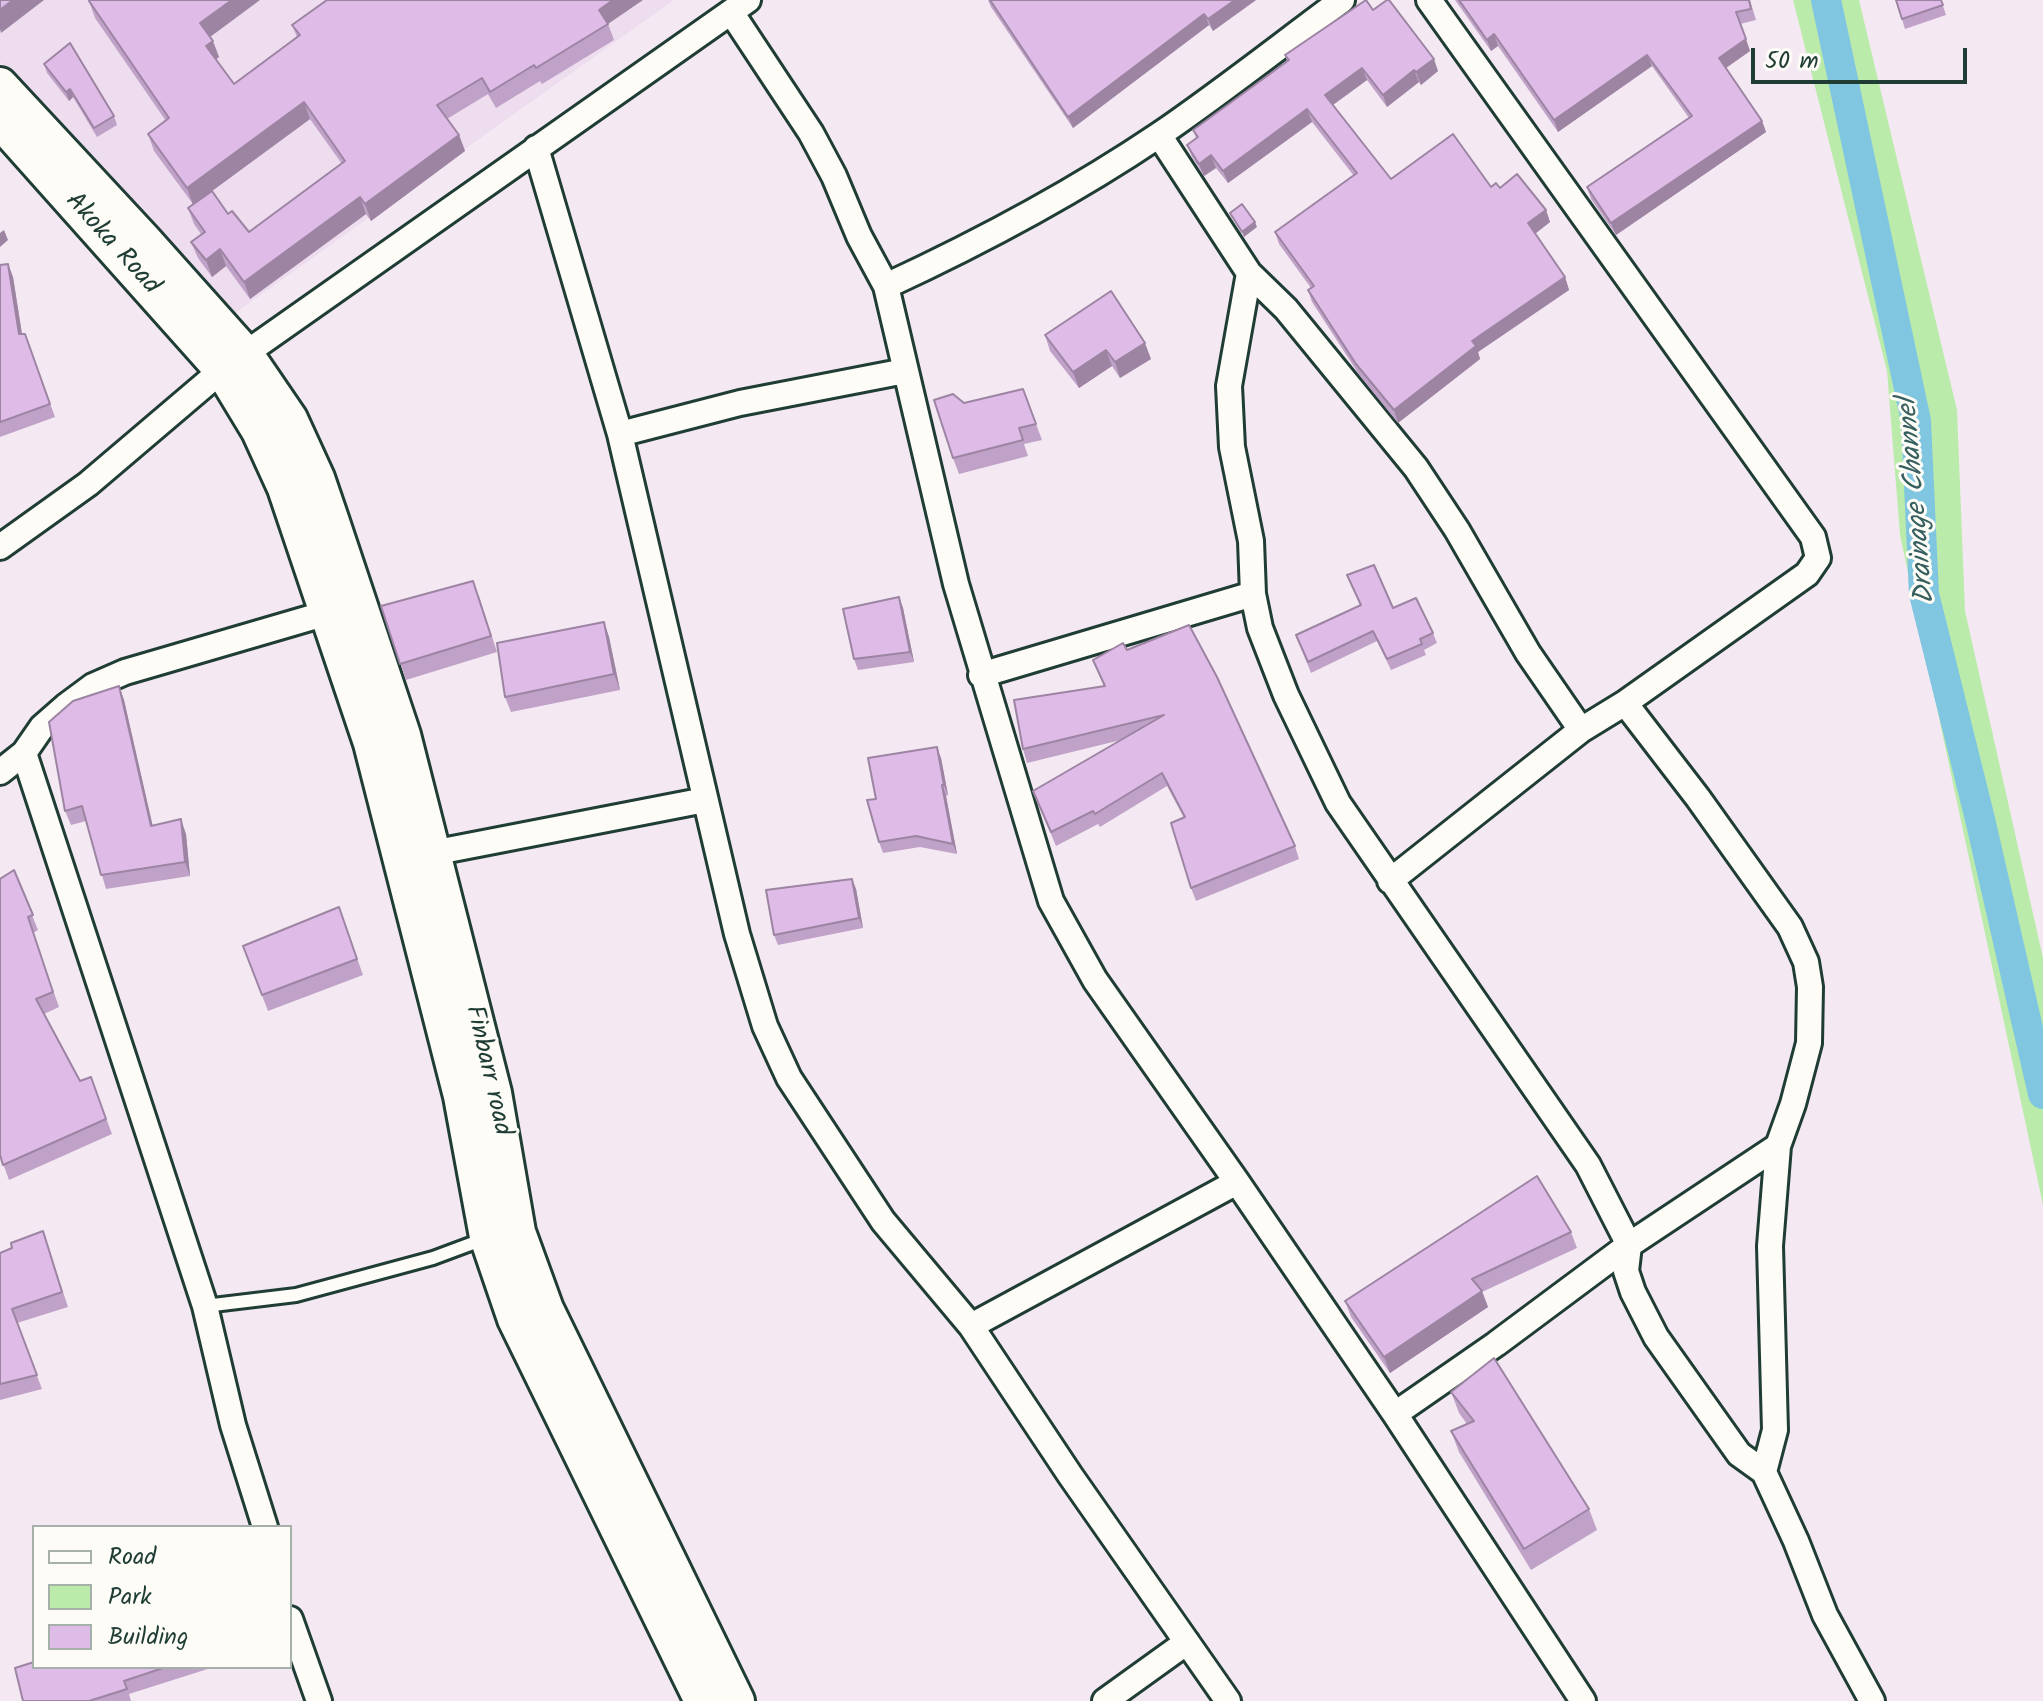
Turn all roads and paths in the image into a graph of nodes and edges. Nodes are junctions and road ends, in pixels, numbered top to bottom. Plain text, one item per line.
1 (1342, 0) edge
2 (1429, 0) edge
3 (740, 6) edge
4 (0, 85) edge
5 (0, 121) edge
6 (1159, 135) junction
7 (536, 148) junction
8 (1249, 273) junction
9 (886, 286) junction
10 (234, 362) junction
11 (905, 371) junction
12 (620, 434) junction
13 (3, 539) edge
14 (1253, 594) junction
15 (327, 613) junction
16 (981, 675) junction
17 (1625, 703) junction
18 (1581, 730) junction
19 (24, 753) junction
20 (0, 772) edge
21 (705, 800) junction
22 (432, 853) junction
23 (1390, 881) junction
24 (1778, 1146) junction
25 (1237, 1182) junction
26 (487, 1237) junction
27 (1629, 1245) junction
28 (205, 1306) junction
29 (971, 1326) junction
30 (1395, 1414) junction
31 (1764, 1472) junction
32 (264, 1525) edge
33 (292, 1625) edge
34 (1187, 1642) junction
35 (319, 1701) edge
36 (702, 1701) edge
37 (737, 1701) edge
38 (1105, 1701) edge
39 (1228, 1701) edge
40 (1583, 1701) edge
41 (1872, 1701) edge

1 - 6 street
2 - 17 street
3 - 7 street
3 - 9 street
4 - 10 main road
5 - 10 main road, Akoka Road
6 - 8 street
6 - 9 street
7 - 10 street
7 - 12 street
8 - 14 street
8 - 18 street
9 - 11 street
10 - 13 street
10 - 15 main road, Finbarr road
10 - 22 main road, Finbarr road
11 - 12 street
11 - 16 street
12 - 21 street
14 - 16 street
14 - 23 street
15 - 19 street
15 - 26 main road, Finbarr road
16 - 25 street
17 - 18 street
17 - 24 street
18 - 23 street
19 - 20 street
19 - 28 street
21 - 22 street
21 - 29 street
22 - 37 main road, Finbarr road
23 - 27 street
24 - 27 street
24 - 31 street
25 - 29 street
25 - 30 street
26 - 28 lane
26 - 36 main road, Finbarr road
27 - 30 street
27 - 31 street
28 - 32 street
29 - 34 street
30 - 40 street
31 - 41 street
33 - 35 street
34 - 38 street
34 - 39 street

